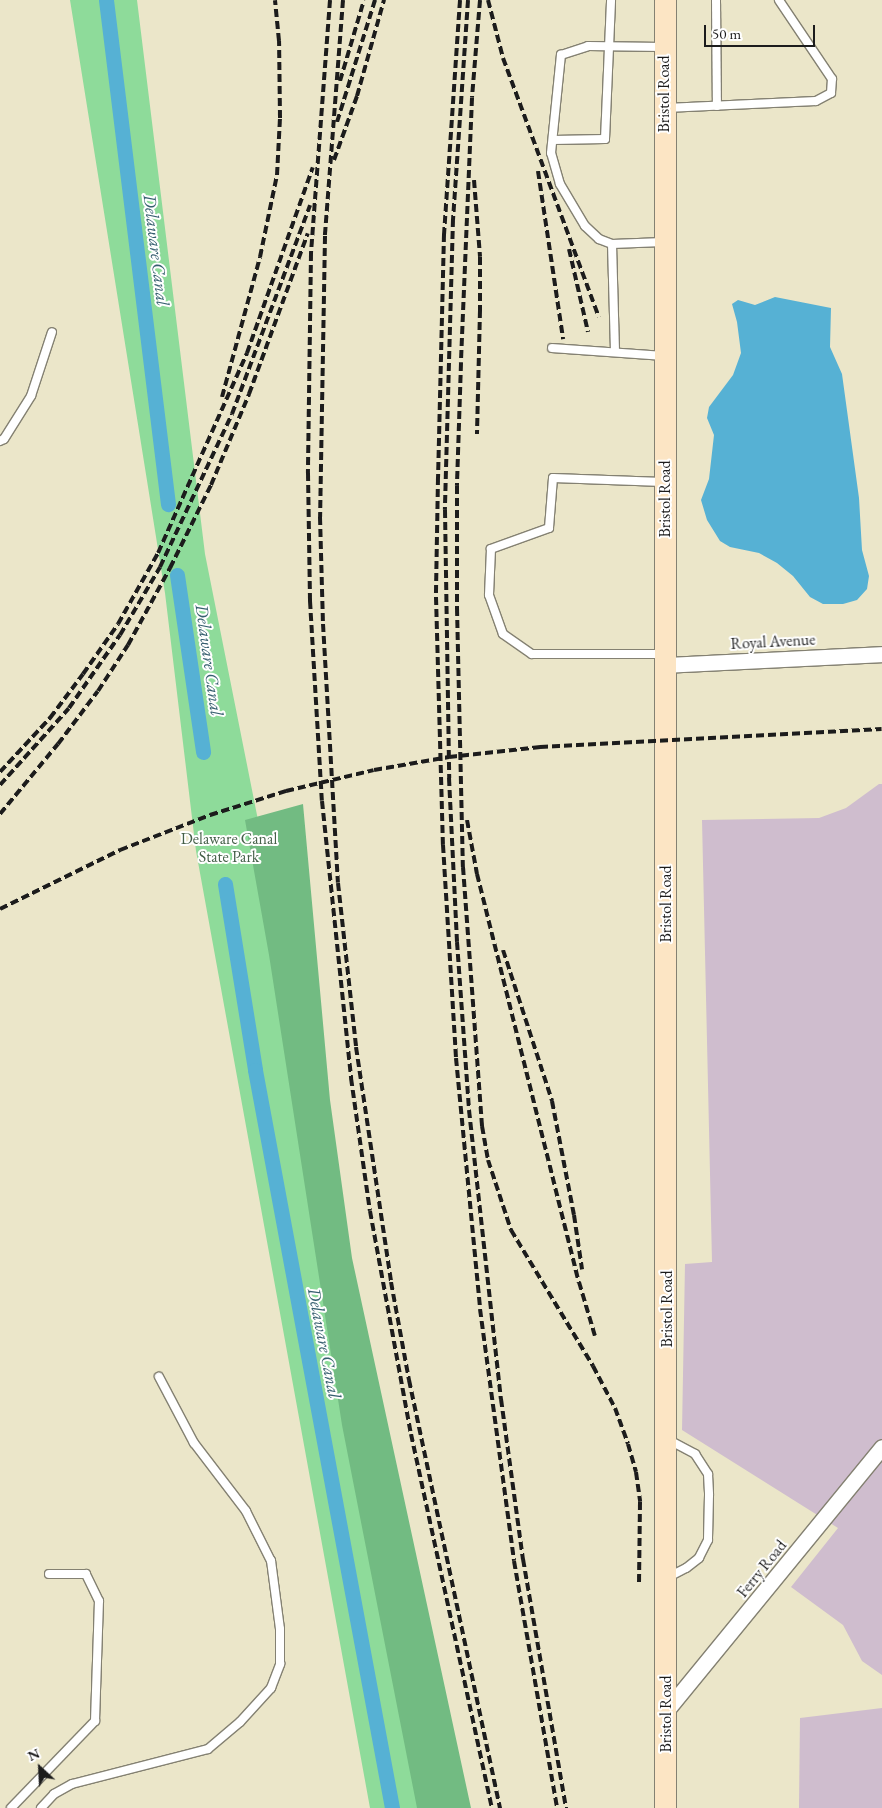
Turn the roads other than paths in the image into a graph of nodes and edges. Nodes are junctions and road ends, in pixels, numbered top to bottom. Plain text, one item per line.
1 (611, 0) edge
2 (665, 0) edge
3 (716, 0) edge
4 (779, 0) edge
5 (610, 46) junction
6 (664, 47) junction
7 (717, 106) junction
8 (664, 108) junction
9 (553, 140) junction
10 (664, 242) junction
11 (612, 244) junction
12 (52, 332) dead end
13 (552, 348) dead end
14 (615, 352) junction
15 (665, 356) junction
16 (0, 441) edge
17 (665, 482) junction
18 (882, 654) edge
19 (665, 659) junction
20 (160, 1376) dead end
21 (666, 1439) junction
22 (882, 1447) edge
23 (49, 1574) dead end
24 (666, 1578) junction
25 (666, 1711) junction
26 (11, 1808) edge
27 (40, 1808) edge
28 (666, 1808) edge

1 - 5 lane
2 - 6 main road, Bristol Road
3 - 7 lane
4 - 7 lane
5 - 6 lane
5 - 9 lane
5 - 9 lane
6 - 8 main road, Bristol Road
7 - 8 lane
8 - 10 main road, Bristol Road
9 - 11 lane
10 - 11 lane
10 - 15 main road, Bristol Road
11 - 14 lane
12 - 16 lane
13 - 14 lane
14 - 15 lane
15 - 17 main road, Bristol Road
17 - 19 main road, Bristol Road
17 - 19 lane
18 - 19 street, Royal Avenue
19 - 21 main road, Bristol Road
20 - 27 lane
21 - 24 main road, Bristol Road
21 - 24 lane
22 - 25 street, Ferry Road
23 - 26 lane
24 - 25 main road, Bristol Road
25 - 28 main road, Bristol Road

